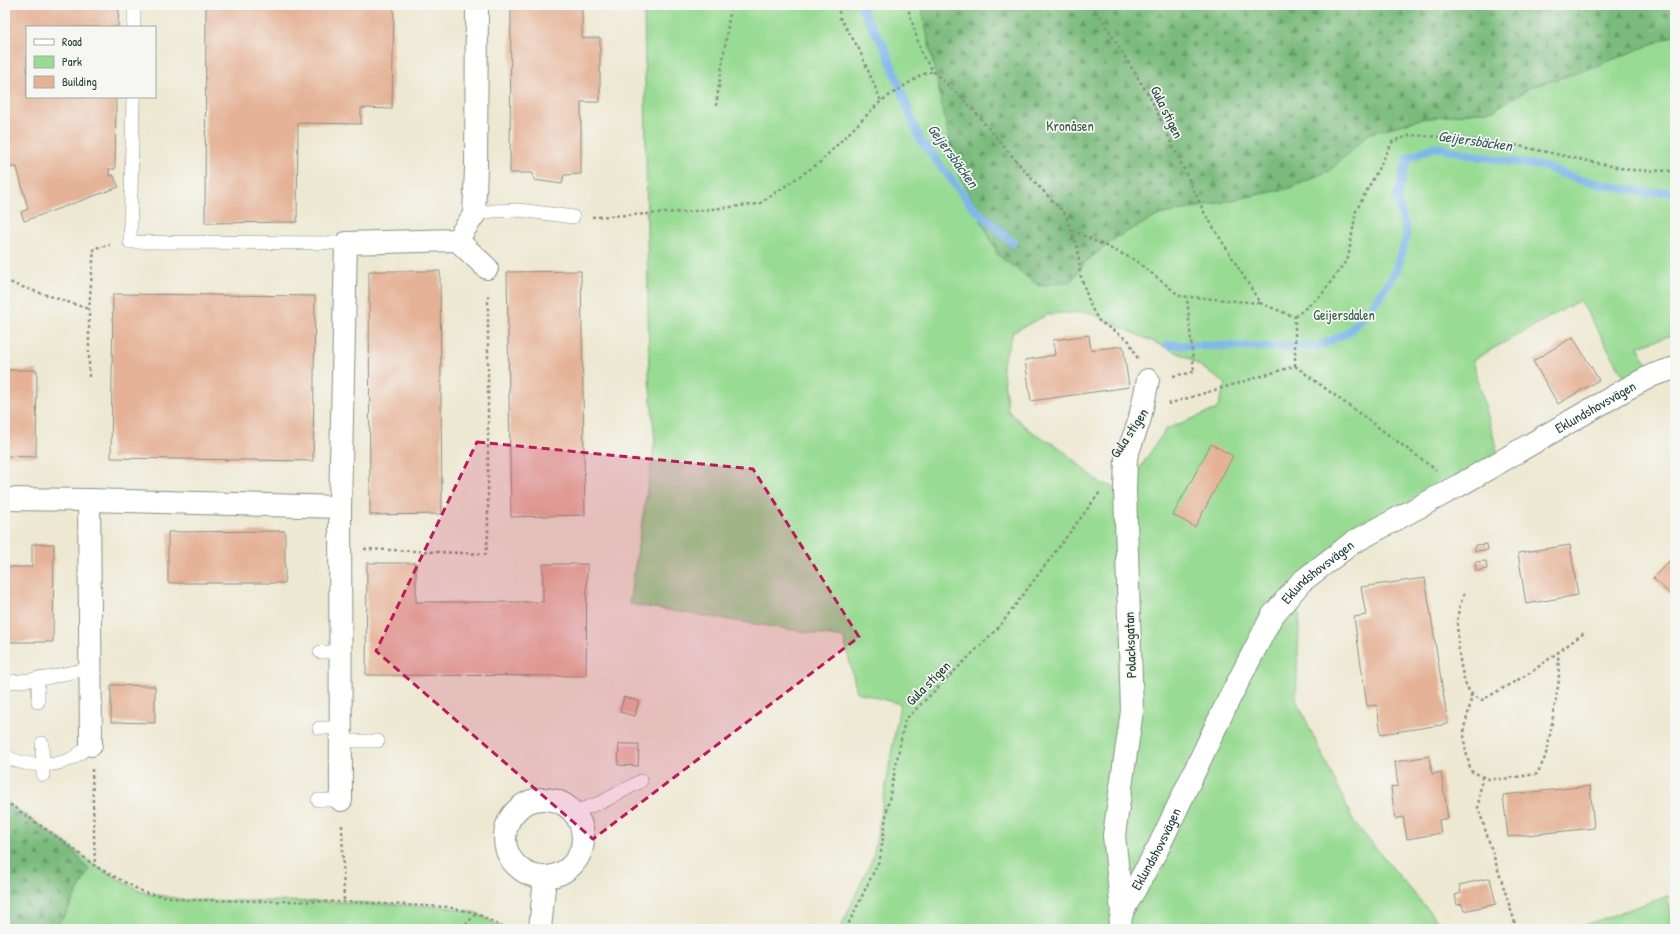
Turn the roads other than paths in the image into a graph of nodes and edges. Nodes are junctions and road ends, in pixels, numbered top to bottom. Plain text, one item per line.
1 (134, 5) edge
2 (477, 5) edge
3 (134, 26) edge
4 (133, 98) edge
5 (474, 215) junction
6 (573, 218) road end
7 (457, 240) junction
8 (346, 243) junction
9 (487, 268) road end
10 (1675, 368) edge
11 (1148, 380) road end
12 (5, 499) edge
13 (89, 500) junction
14 (340, 507) junction
15 (91, 668) junction
16 (38, 678) junction
17 (5, 685) edge
18 (38, 702) dead end
19 (319, 728) dead end
20 (341, 734) junction
21 (378, 741) dead end
22 (42, 743) dead end
23 (91, 745) joint
24 (5, 756) edge
25 (42, 770) junction
26 (641, 781) dead end
27 (318, 800) dead end
28 (341, 800) joint
29 (574, 812) junction
30 (545, 878) junction
31 (1120, 921) edge
32 (540, 929) edge

1 - 3 lane
2 - 5 street
4 - 8 lane
5 - 6 lane
5 - 7 street
7 - 8 street
7 - 9 street
8 - 14 street
10 - 31 street, Eklundshovsvägen
11 - 31 street, Polacksgatan
12 - 13 street
13 - 14 street
13 - 15 street
14 - 20 street
15 - 16 lane
15 - 23 street
16 - 17 lane
16 - 18 lane
19 - 20 lane
20 - 21 lane
20 - 28 street
22 - 25 lane
23 - 25 lane
24 - 25 lane
26 - 29 lane
27 - 28 lane
29 - 30 street
29 - 30 street
30 - 32 street

